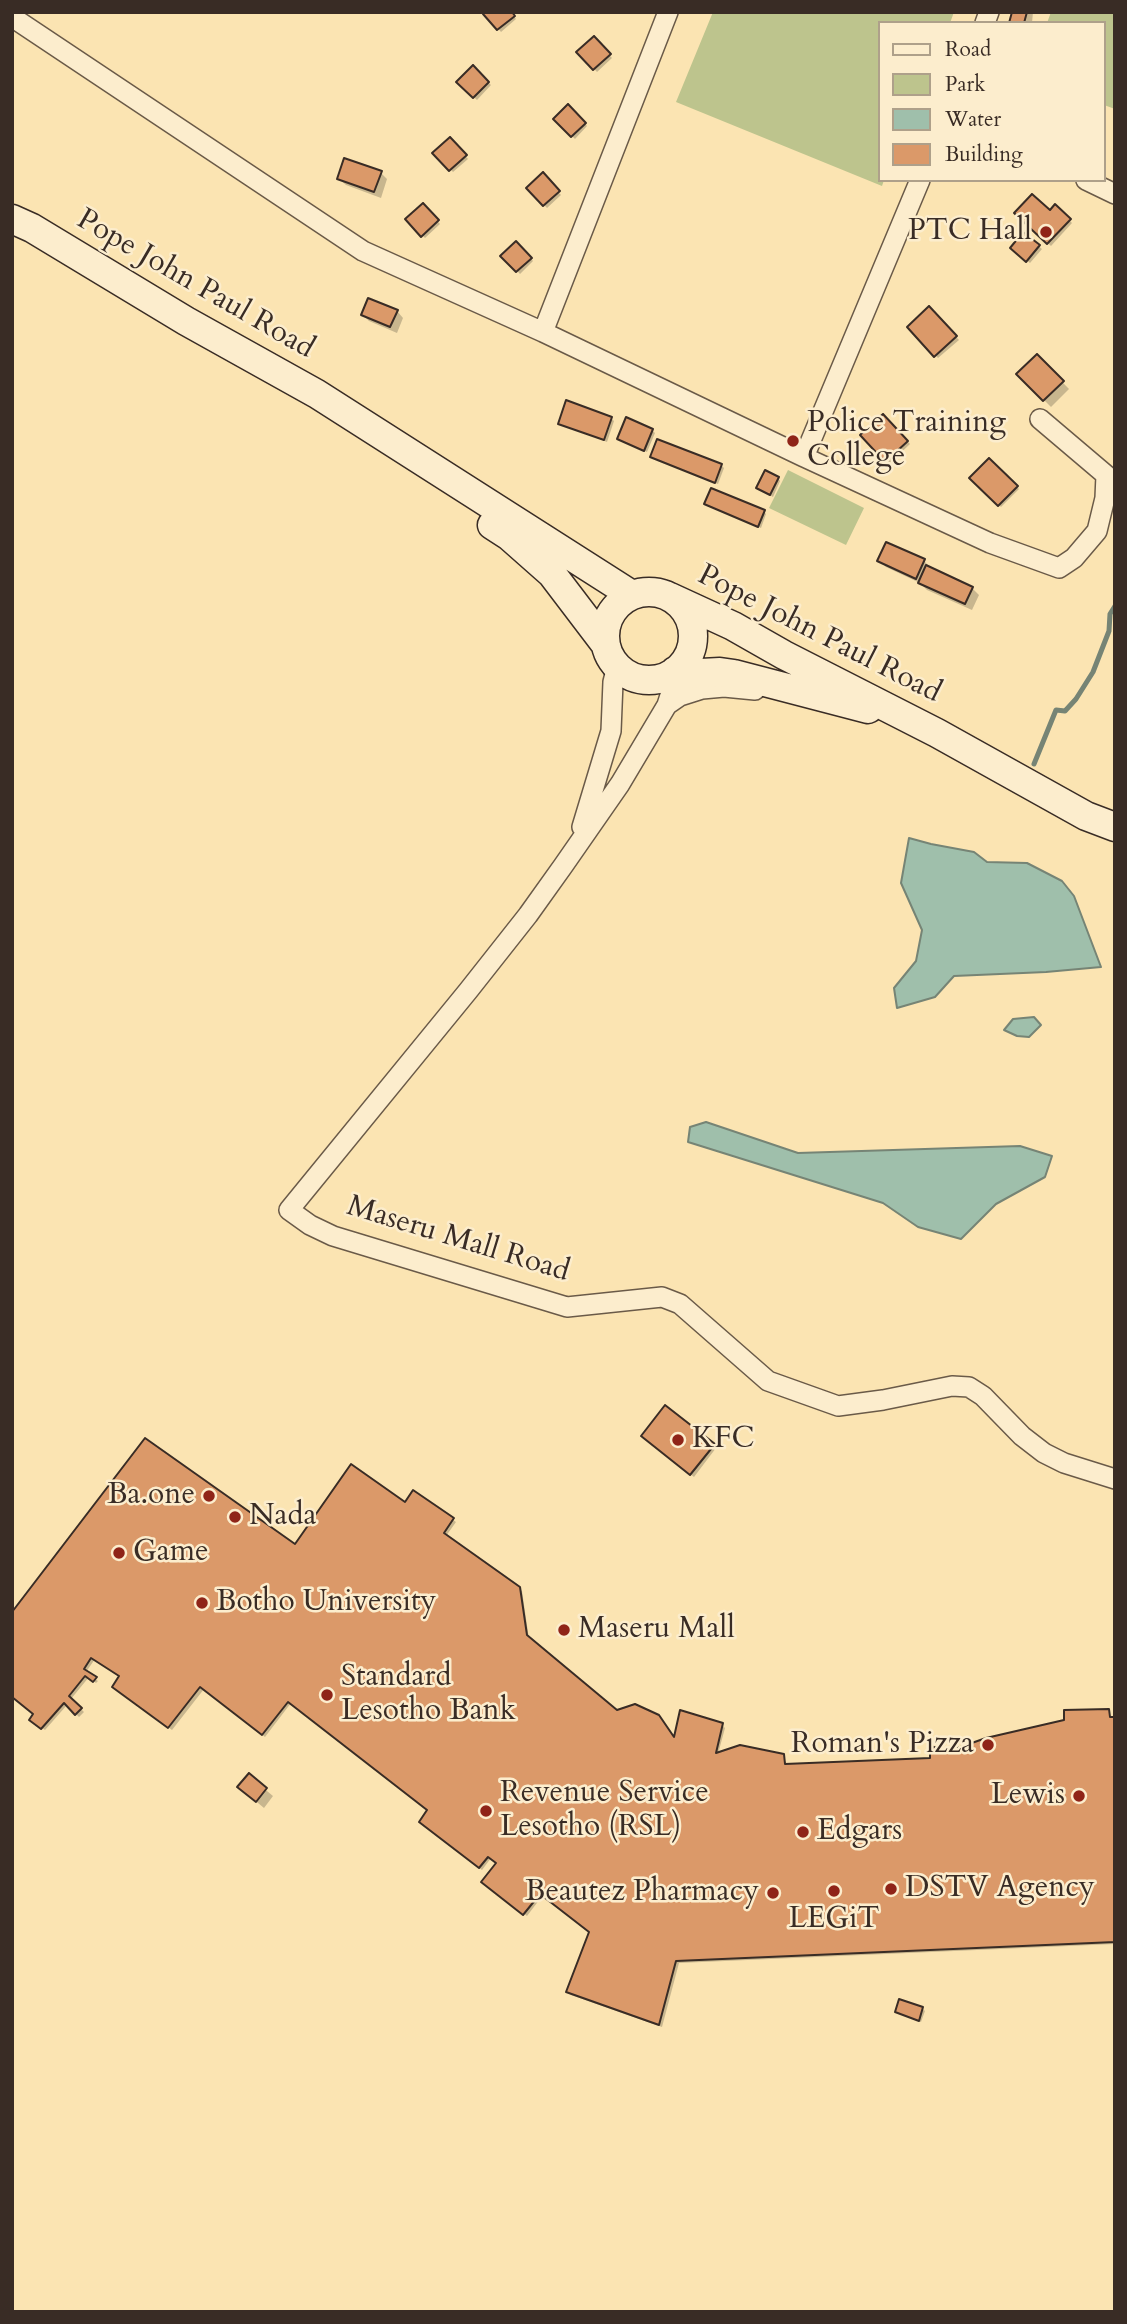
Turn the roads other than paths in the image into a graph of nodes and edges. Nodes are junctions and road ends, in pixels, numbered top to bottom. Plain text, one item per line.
1 (668, 12) edge
2 (12, 17) edge
3 (919, 182) edge
4 (1090, 182) edge
5 (1115, 194) edge
6 (12, 219) edge
7 (543, 332) junction
8 (343, 411) junction
9 (1040, 419) dead end
10 (804, 457) junction
11 (632, 595) junction
12 (670, 597) junction
13 (611, 655) junction
14 (674, 672) junction
15 (790, 689) junction
16 (667, 705) junction
17 (937, 733) junction
18 (1115, 827) edge
19 (563, 866) junction
20 (1115, 1479) edge

1 - 7 street
2 - 7 street
3 - 10 street
4 - 5 street
6 - 8 main road, Pope John Paul Road
7 - 10 street
8 - 11 main road, Pope John Paul Road
8 - 13 main road, Pope John Paul Road
9 - 10 street
11 - 12 main road
11 - 13 main road
12 - 14 main road
12 - 17 main road, Pope John Paul Road
13 - 14 main road
13 - 19 street, Maseru Mall Road
14 - 15 main road, Pope John Paul Road
14 - 16 street, Maseru Mall Road
15 - 16 street
15 - 17 main road, Pope John Paul Road
16 - 19 street, Maseru Mall Road
17 - 18 main road, Pope John Paul Road
19 - 20 street, Maseru Mall Road

